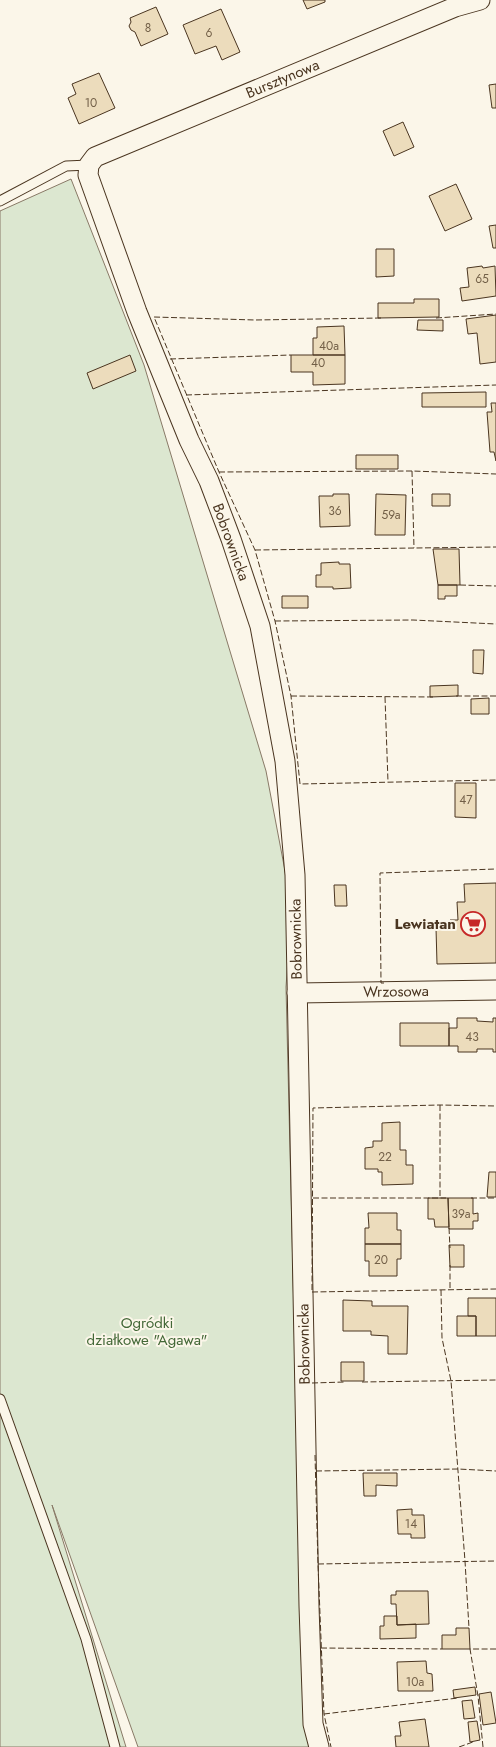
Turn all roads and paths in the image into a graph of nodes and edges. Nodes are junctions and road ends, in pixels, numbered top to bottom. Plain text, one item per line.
1 (480, 0) edge
2 (89, 165) junction
3 (0, 201) edge
4 (496, 990) edge
5 (297, 993) junction
6 (0, 1399) edge
7 (115, 1747) edge
8 (319, 1747) edge

1 - 2 street, Bursztynowa
2 - 3 lane
2 - 5 street, Bobrownicka
4 - 5 street, Wrzosowa
5 - 8 street, Bobrownicka
6 - 7 lane

